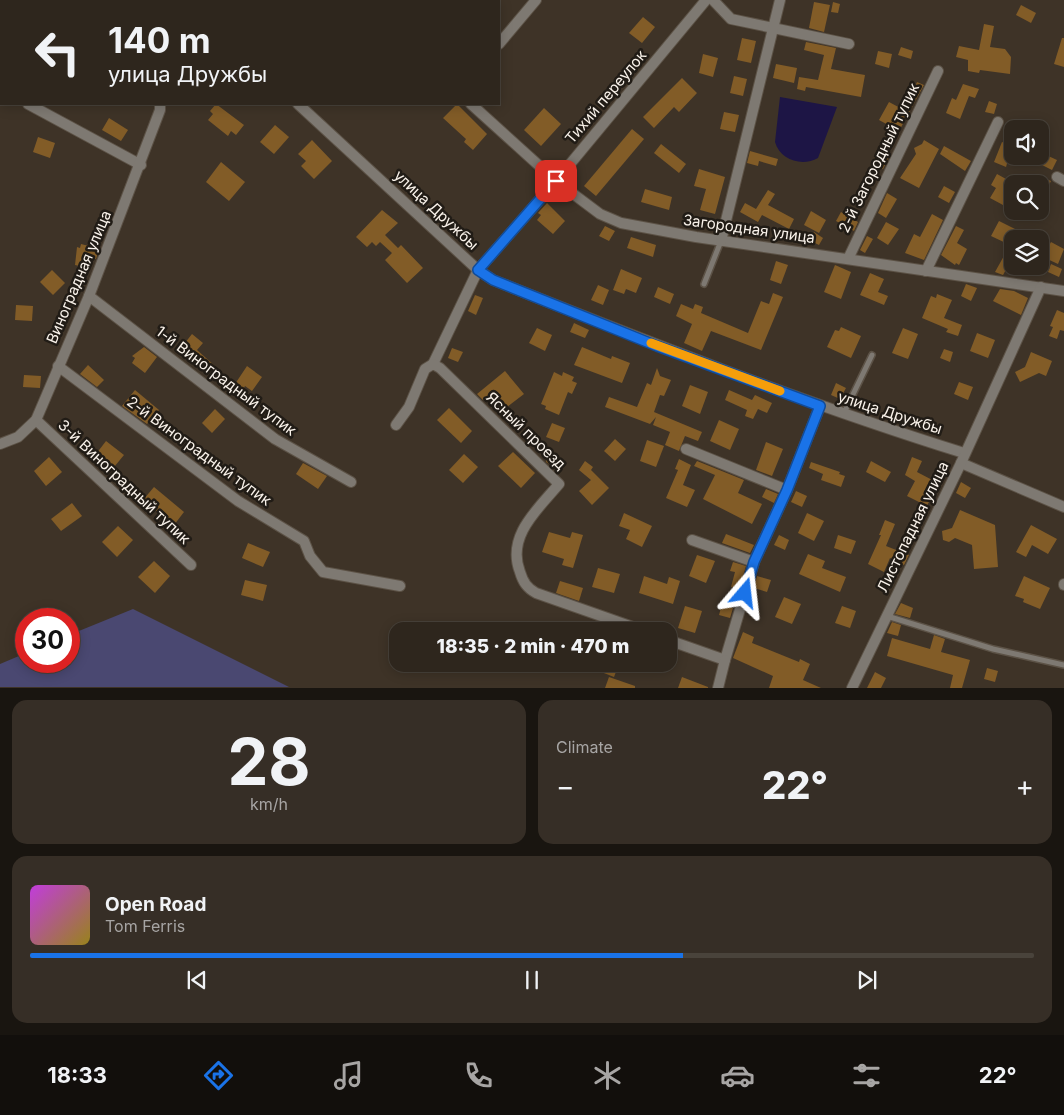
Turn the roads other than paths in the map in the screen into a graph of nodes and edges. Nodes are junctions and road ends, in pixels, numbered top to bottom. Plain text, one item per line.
1 (536, 0) edge
2 (706, 0) edge
3 (713, 0) edge
4 (780, 0) edge
5 (774, 28) junction
6 (500, 43) edge
7 (849, 44) dead end
8 (938, 71) dead end
9 (30, 105) edge
10 (160, 105) edge
11 (299, 105) edge
12 (472, 105) edge
13 (998, 122) dead end
14 (141, 165) junction
15 (556, 181) junction
16 (721, 241) junction
17 (848, 259) junction
18 (478, 270) junction
19 (926, 271) junction
20 (704, 284) dead end
21 (1042, 287) junction
22 (1064, 291) edge
23 (89, 296) junction
24 (872, 355) dead end
25 (433, 364) junction
26 (58, 366) junction
27 (820, 406) junction
28 (844, 414) junction
29 (36, 420) junction
30 (396, 425) dead end
31 (0, 444) edge
32 (686, 449) dead end
33 (963, 458) junction
34 (351, 482) dead end
35 (787, 490) junction
36 (1064, 507) edge
37 (692, 540) dead end
38 (754, 562) junction
39 (191, 565) dead end
40 (400, 586) dead end
41 (885, 616) junction
42 (618, 622) edge
43 (677, 643) edge
44 (725, 660) junction
45 (1064, 665) edge
46 (718, 688) edge
47 (852, 688) edge

1 - 6 street
2 - 15 street, Тихий переулок
3 - 5 street
4 - 5 street
5 - 7 street
5 - 16 street
8 - 17 street, 2-й Загородный тупик
9 - 14 street
10 - 14 street, Виноградная улица
11 - 18 street, улица Дружбы
12 - 15 street, Загородная улица
13 - 19 street
14 - 23 street, Виноградная улица
15 - 16 street, Загородная улица
15 - 18 street, Тихий переулок
16 - 17 street, Загородная улица
16 - 20 lane
17 - 19 street, Загородная улица
18 - 25 street, Тихий переулок
18 - 27 street, улица Дружбы
19 - 21 street, Загородная улица
21 - 22 street, Загородная улица
21 - 33 street, Листопадная улица
23 - 26 street, Виноградная улица
23 - 34 street, 1-й Виноградный тупик
24 - 28 lane
25 - 30 street
25 - 42 street, Ясный проезд
26 - 29 street, Виноградная улица
26 - 40 street, 2-й Виноградный тупик
27 - 28 street, улица Дружбы
27 - 35 street
28 - 33 street, улица Дружбы
29 - 31 street, Виноградная улица
29 - 39 street, 3-й Виноградный тупик
32 - 35 street
33 - 36 street, улица Дружбы
33 - 41 street, Листопадная улица
35 - 38 street
37 - 38 street
38 - 44 street
41 - 45 lane
41 - 47 street, Листопадная улица
43 - 44 street
44 - 46 street

